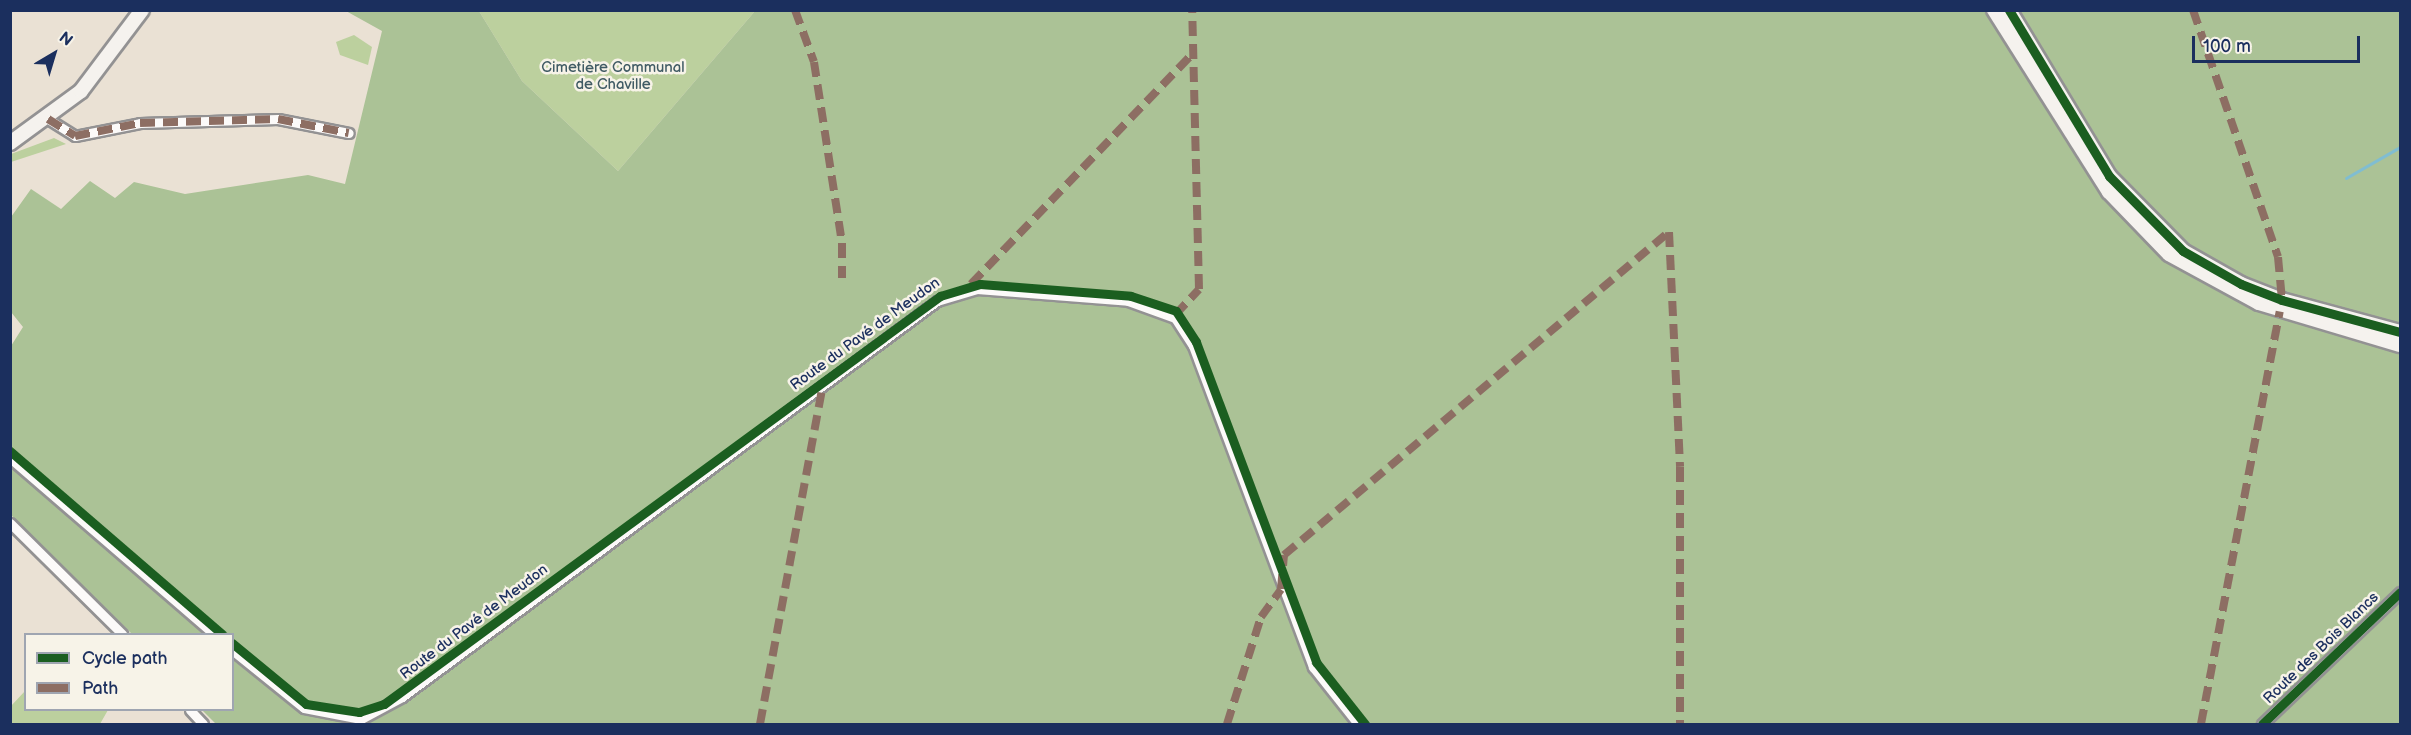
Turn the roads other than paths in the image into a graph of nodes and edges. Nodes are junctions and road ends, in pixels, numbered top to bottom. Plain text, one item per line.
1 (142, 10) edge
2 (1994, 10) edge
3 (2009, 10) edge
4 (48, 119) junction
5 (349, 133) dead end
6 (10, 143) edge
7 (2400, 332) edge
8 (2400, 345) edge
9 (10, 458) edge
10 (10, 524) edge
11 (2400, 592) edge
12 (121, 633) edge
13 (213, 633) edge
14 (234, 652) edge
15 (191, 711) edge
16 (203, 724) edge
17 (1358, 724) edge
18 (2262, 724) edge

1 - 4 main road
2 - 8 main road
3 - 7 main road
4 - 5 street
4 - 6 main road
9 - 13 street
10 - 12 street
11 - 18 street, Route des Bois Blancs
14 - 17 street, Route du Pavé de Meudon
15 - 16 street

